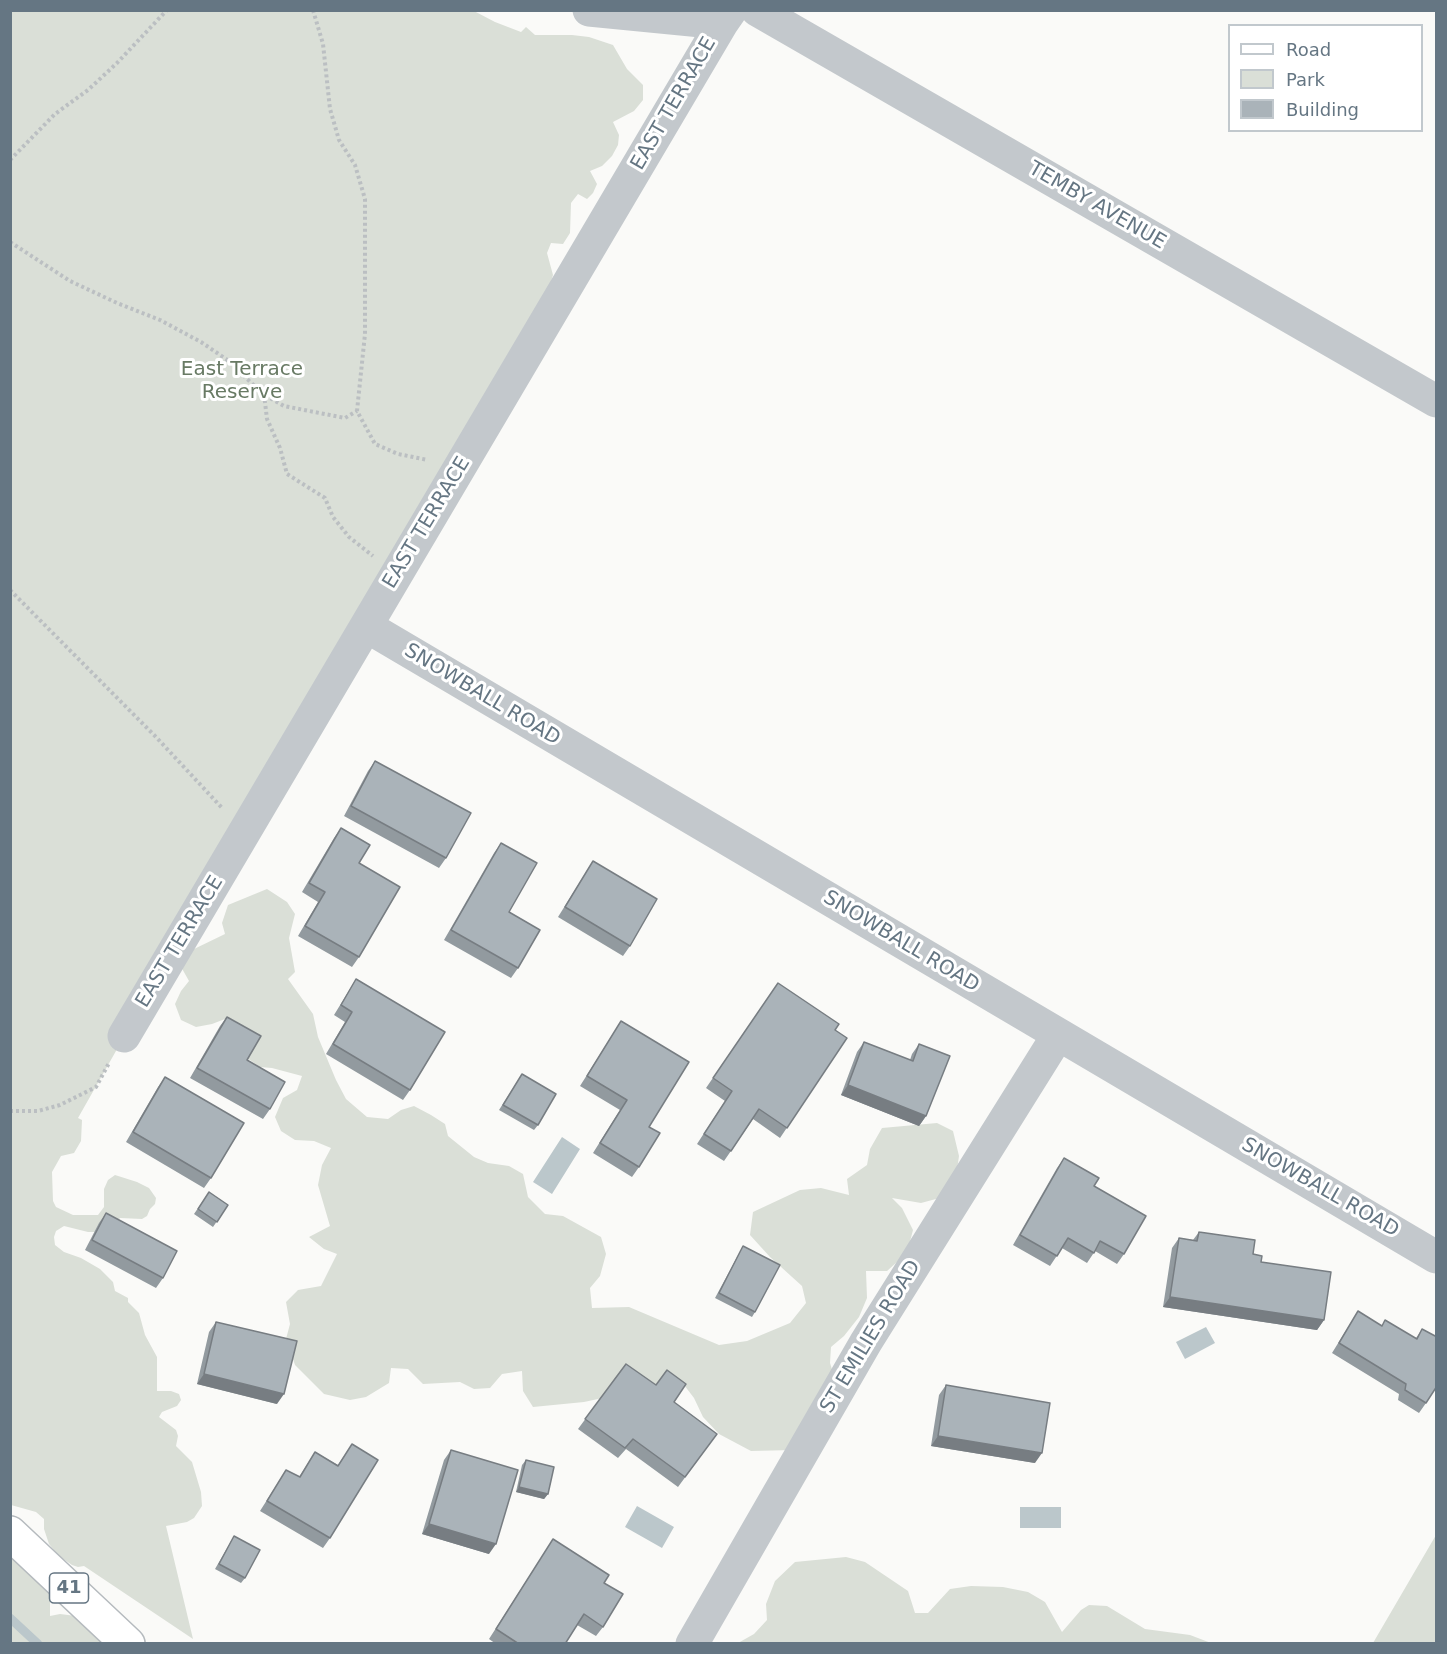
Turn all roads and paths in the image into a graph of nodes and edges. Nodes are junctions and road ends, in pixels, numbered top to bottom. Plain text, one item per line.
1 (167, 10) edge
2 (313, 10) edge
3 (589, 10) edge
4 (757, 10) edge
5 (727, 17) edge
6 (10, 160) edge
7 (10, 242) edge
8 (263, 394) junction
9 (1437, 401) edge
10 (357, 411) junction
11 (455, 476) junction
12 (398, 573) junction
13 (10, 590) edge
14 (366, 626) junction
15 (244, 833) junction
16 (1059, 1035) junction
17 (124, 1036) joint
18 (10, 1111) edge
19 (1437, 1257) edge
20 (10, 1533) edge
21 (128, 1644) edge
22 (692, 1644) edge

1 - 6 path
2 - 10 path
3 - 5 street
4 - 9 street, TEMBY AVENUE
5 - 11 street, EAST TERRACE
7 - 8 path
8 - 10 path
8 - 12 path
10 - 11 path
11 - 12 street, EAST TERRACE
12 - 14 street, EAST TERRACE
13 - 15 path
14 - 15 street, EAST TERRACE
14 - 16 street, SNOWBALL ROAD
15 - 17 street, EAST TERRACE
16 - 19 street, SNOWBALL ROAD
16 - 22 street, ST EMILIES ROAD
17 - 18 path
20 - 21 main road, 41

